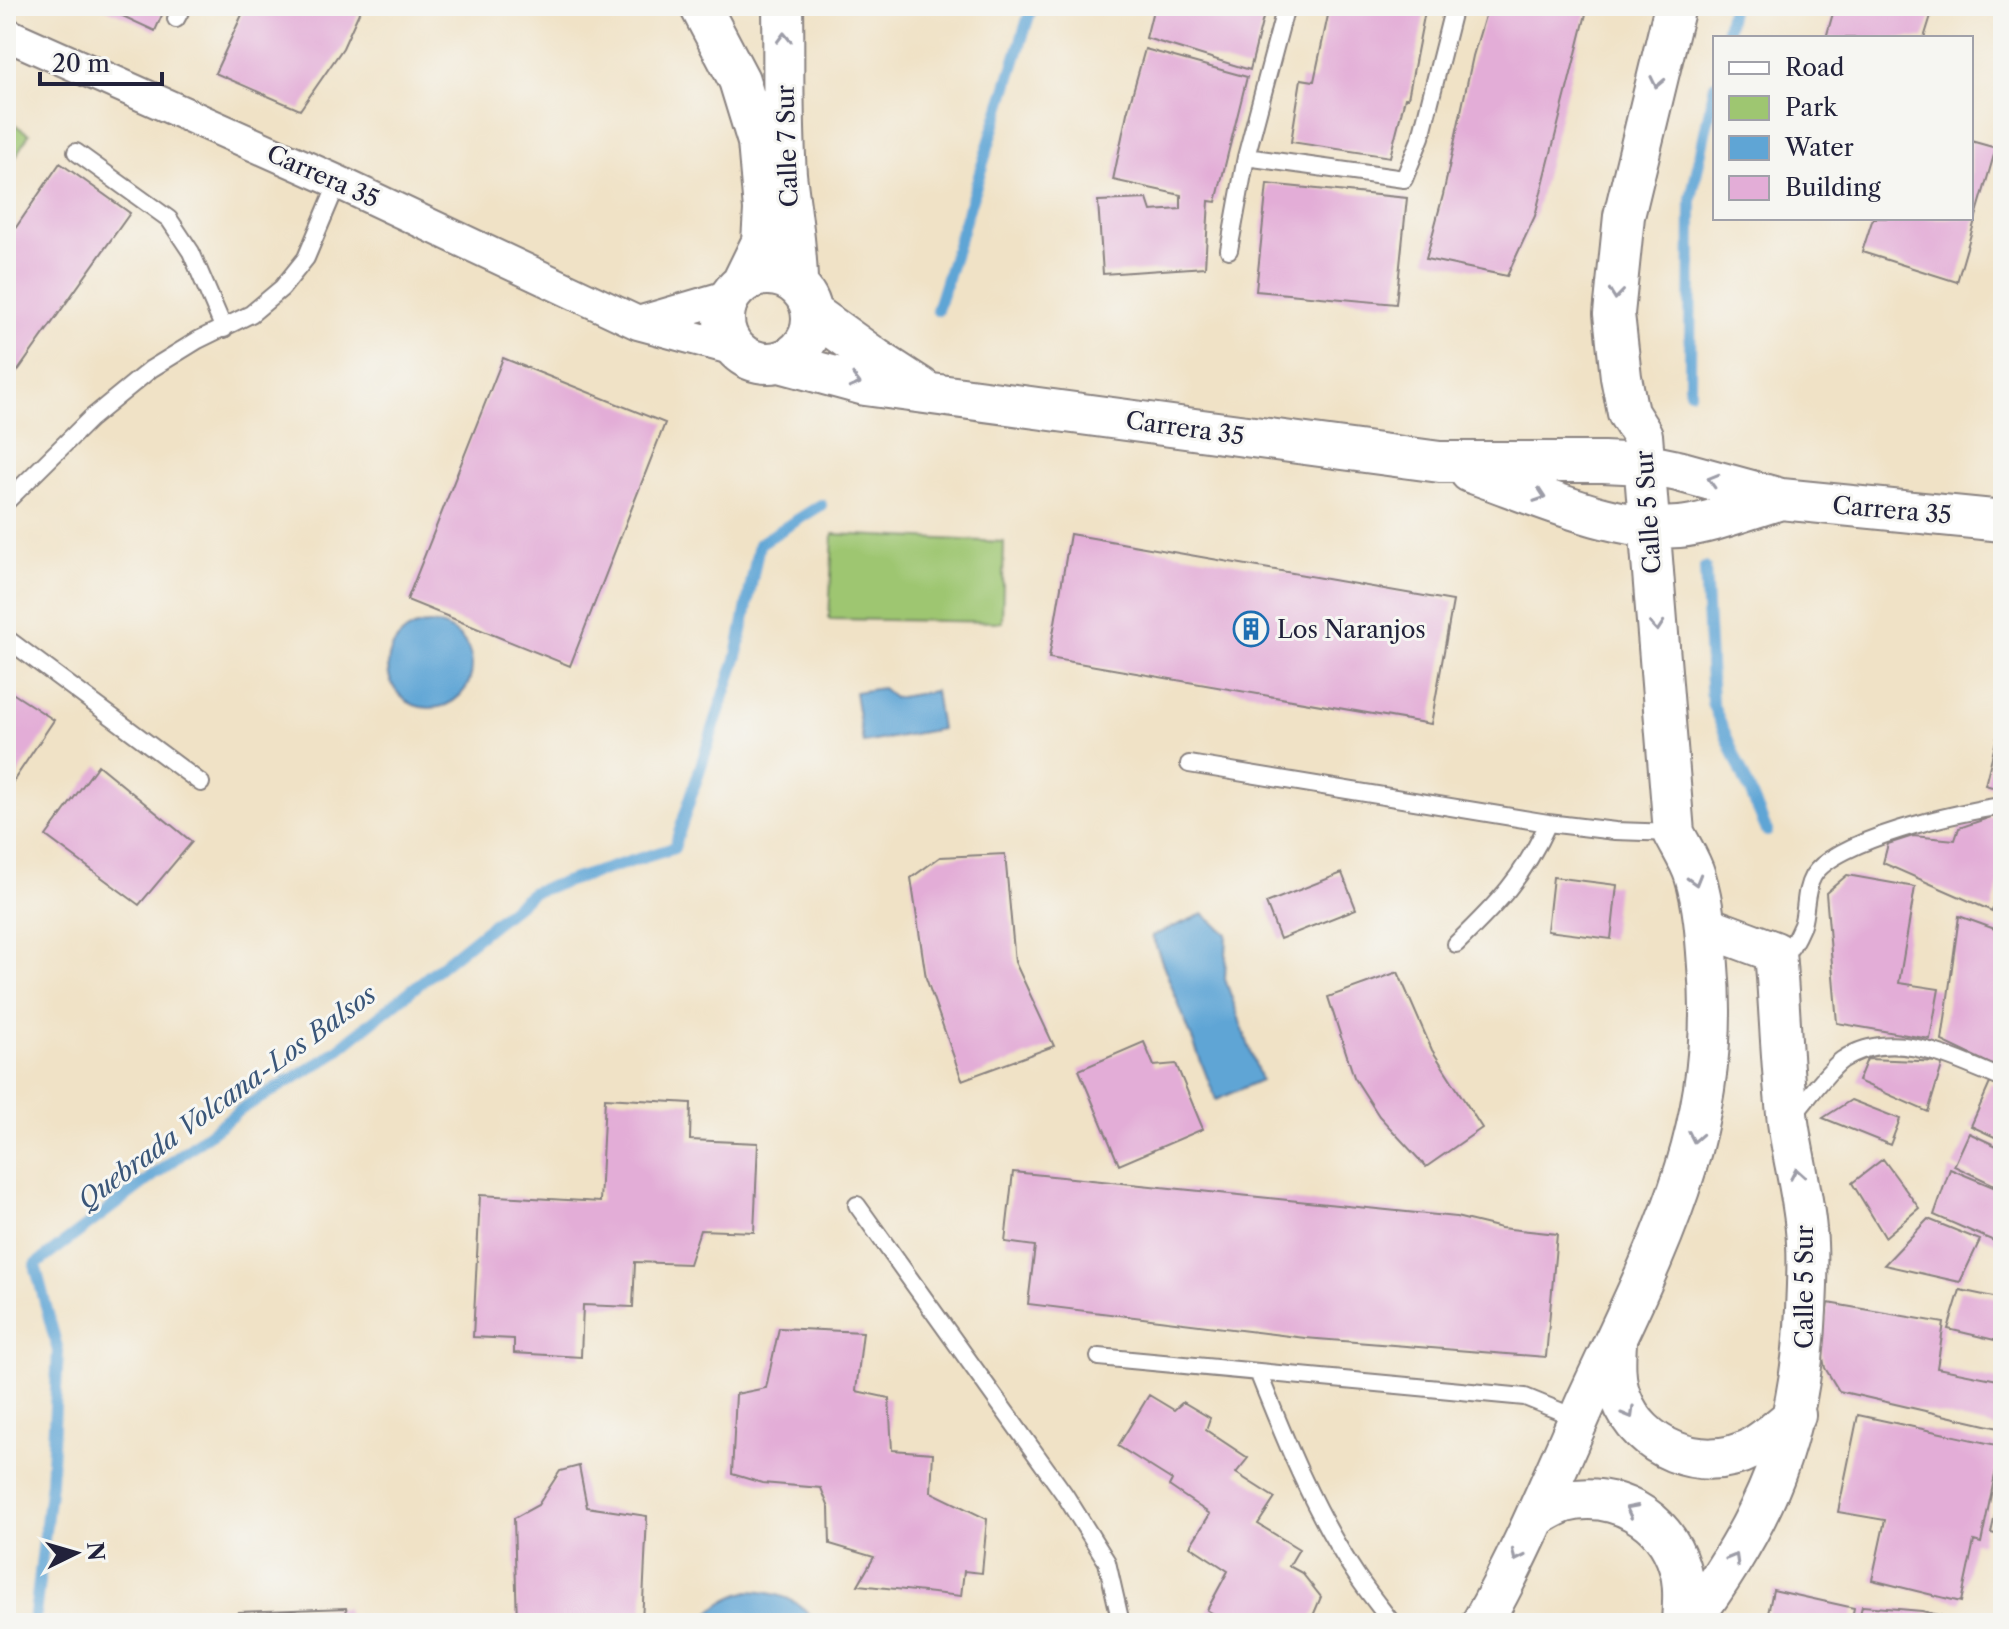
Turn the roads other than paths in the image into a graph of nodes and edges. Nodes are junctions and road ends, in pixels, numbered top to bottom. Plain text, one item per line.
1 (700, 6) edge
2 (783, 6) edge
3 (1286, 6) edge
4 (1454, 6) edge
5 (1675, 6) edge
6 (6, 34) edge
7 (76, 152) dead end
8 (1246, 157) junction
9 (338, 182) junction
10 (1229, 250) dead end
11 (736, 290) junction
12 (804, 299) junction
13 (638, 323) junction
14 (224, 329) junction
15 (735, 349) junction
16 (780, 362) junction
17 (931, 395) junction
18 (1440, 462) junction
19 (1644, 464) junction
20 (1781, 499) junction
21 (6, 502) edge
22 (2003, 521) edge
23 (1648, 527) junction
24 (6, 638) edge
25 (1189, 764) dead end
26 (201, 783) dead end
27 (2003, 806) edge
28 (1548, 823) junction
29 (1674, 833) junction
30 (1705, 926) junction
31 (1456, 944) dead end
32 (1775, 952) junction
33 (2003, 1079) edge
34 (1788, 1121) junction
35 (857, 1205) dead end
36 (1616, 1338) junction
37 (1099, 1357) dead end
38 (1258, 1372) junction
39 (1795, 1415) junction
40 (1579, 1419) junction
41 (1537, 1516) junction
42 (1121, 1623) edge
43 (1392, 1623) edge
44 (1482, 1623) edge
45 (1682, 1623) edge
46 (1689, 1623) edge

1 - 11 street, Calle 7 Sur
12 -> 2 street, Calle 7 Sur
3 - 8 lane
4 - 8 lane
5 -> 19 street, Calle 5 Sur
6 - 9 street, Carrera 35
7 - 14 lane
8 - 10 lane
9 - 13 street, Carrera 35
9 - 14 lane
11 - 12 street
11 - 13 street
11 - 15 street
12 - 16 street
12 - 17 street, Carrera 35
13 - 15 street, Carrera 35
14 - 21 lane
15 - 16 street
16 -> 17 street, Carrera 35
17 - 18 street, Carrera 35
18 - 19 street, Carrera 35
18 -> 23 street, Carrera 35
20 -> 19 street, Carrera 35
19 - 23 street, Calle 5 Sur
20 - 22 street, Carrera 35
20 - 23 street, Carrera 35
23 -> 29 street, Calle 5 Sur
24 - 26 lane
25 - 28 lane
27 - 32 lane
28 - 29 lane
28 - 31 lane
29 -> 30 street, Calle 5 Sur
30 - 32 street
30 -> 36 street, Calle 5 Sur
32 - 34 street, Calle 5 Sur
33 - 34 lane
39 -> 34 street, Calle 5 Sur
35 - 42 lane
36 -> 39 street
36 - 40 street, Calle 5 Sur
37 - 38 lane
38 - 40 lane
38 - 43 lane
46 -> 39 street, Calle 5 Sur
40 - 41 street, Calle 5 Sur
41 -> 44 street, Calle 5 Sur
45 -> 41 street

